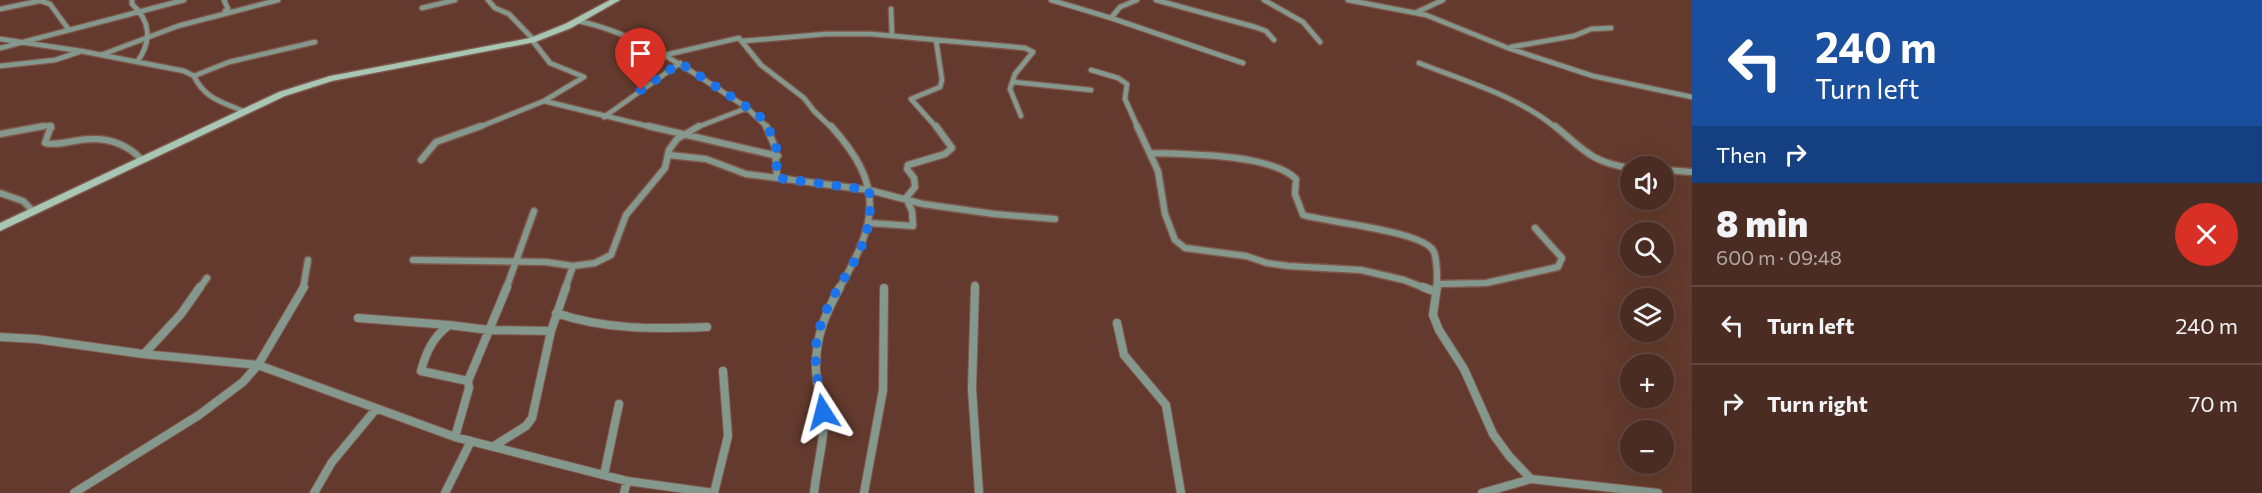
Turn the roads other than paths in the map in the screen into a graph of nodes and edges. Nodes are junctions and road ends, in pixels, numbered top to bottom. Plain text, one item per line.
1 (42, 0) edge
2 (132, 0) edge
3 (184, 0) edge
4 (224, 0) edge
5 (278, 0) edge
6 (455, 0) edge
7 (488, 0) edge
8 (616, 0) edge
9 (1051, 0) edge
10 (1137, 0) edge
11 (1156, 0) edge
12 (1264, 0) edge
13 (1348, 0) edge
14 (1443, 0) edge
15 (422, 8) dead end
16 (0, 9) edge
17 (891, 9) dead end
18 (139, 10) junction
19 (1416, 12) junction
20 (223, 13) junction
21 (1111, 18) junction
22 (578, 21) junction
23 (1611, 28) dead end
24 (69, 30) junction
25 (891, 35) junction
26 (147, 37) junction
27 (0, 39) edge
28 (533, 40) junction
29 (936, 40) junction
30 (1274, 40) dead end
31 (743, 41) junction
32 (315, 42) dead end
33 (1320, 42) dead end
34 (21, 43) junction
35 (0, 48) edge
36 (1508, 48) junction
37 (81, 51) junction
38 (664, 55) junction
39 (101, 56) junction
40 (137, 62) junction
41 (680, 63) junction
42 (1243, 63) dead end
43 (1419, 63) dead end
44 (0, 66) edge
45 (1091, 70) dead end
46 (194, 76) junction
47 (1013, 82) junction
48 (1091, 90) dead end
49 (1690, 97) edge
50 (544, 100) junction
51 (1692, 103) edge
52 (747, 108) junction
53 (243, 111) junction
54 (1021, 116) dead end
55 (604, 117) junction
56 (0, 134) edge
57 (683, 134) junction
58 (1150, 153) junction
59 (669, 155) junction
60 (778, 156) junction
61 (141, 159) junction
62 (422, 160) dead end
63 (1620, 167) edge
64 (1674, 171) edge
65 (1692, 172) edge
66 (777, 178) junction
67 (869, 190) junction
68 (0, 193) edge
69 (906, 198) junction
70 (33, 211) junction
71 (534, 211) dead end
72 (1054, 219) dead end
73 (870, 224) junction
74 (0, 227) edge
75 (1535, 228) dead end
76 (308, 260) dead end
77 (413, 260) dead end
78 (518, 261) junction
79 (573, 266) junction
80 (207, 278) dead end
81 (975, 285) dead end
82 (884, 288) dead end
83 (1436, 288) junction
84 (556, 313) junction
85 (358, 318) dead end
86 (1117, 323) dead end
87 (449, 325) junction
88 (707, 327) dead end
89 (489, 330) junction
90 (551, 331) junction
91 (0, 337) edge
92 (144, 354) junction
93 (258, 365) junction
94 (723, 371) dead end
95 (468, 381) junction
96 (619, 404) dead end
97 (376, 409) junction
98 (455, 437) junction
99 (471, 441) junction
100 (494, 446) junction
101 (604, 475) junction
102 (1531, 479) junction
103 (627, 481) junction
104 (1590, 484) junction
105 (74, 493) edge
106 (314, 493) edge
107 (445, 493) edge
108 (624, 493) edge
109 (714, 493) edge
110 (814, 493) edge
111 (864, 493) edge
112 (979, 493) edge
113 (1181, 493) edge
114 (1482, 493) edge
115 (1598, 493) edge
116 (1658, 493) edge

1 - 16 street
1 - 24 street
2 - 18 street
3 - 18 street
4 - 20 street
5 - 20 street
6 - 15 street
7 - 28 street
8 - 22 main road
9 - 21 street
10 - 21 street
11 - 30 street
12 - 33 street
13 - 19 street
14 - 19 street
17 - 25 street
18 - 24 street
18 - 26 street
19 - 36 street
20 - 26 street
21 - 42 street
22 - 28 main road
22 - 38 street
23 - 36 street
24 - 34 street
25 - 29 street
25 - 31 street
26 - 39 street
26 - 40 street
27 - 34 street
28 - 50 street
28 - 53 main road
29 - 47 street
29 - 69 street
31 - 38 street
31 - 67 street
32 - 46 street
34 - 35 street
34 - 37 street
36 - 49 street
37 - 39 street
37 - 44 street
38 - 41 street
39 - 40 street
40 - 46 street
41 - 52 street
41 - 55 street
43 - 63 street
45 - 58 street
46 - 53 street
47 - 48 street
47 - 54 street
49 - 51 street
50 - 55 street
50 - 62 street
52 - 57 street
52 - 60 street
53 - 61 main road
55 - 57 street
56 - 61 street
57 - 59 street
57 - 60 street
58 - 83 street
58 - 83 street
59 - 66 street
59 - 79 street
60 - 66 street
61 - 70 main road
64 - 65 street
66 - 67 street
67 - 69 street
67 - 73 street
68 - 70 street
69 - 72 street
69 - 73 street
70 - 74 main road
71 - 78 street
73 - 110 street
75 - 83 street
76 - 93 street
77 - 78 street
78 - 79 street
78 - 89 street
79 - 84 street
80 - 92 street
81 - 112 street
82 - 111 street
83 - 102 street
84 - 88 street
84 - 90 street
85 - 87 street
86 - 113 street
87 - 89 street
87 - 95 street
89 - 90 street
89 - 95 street
90 - 100 street
91 - 92 street
92 - 93 street
93 - 97 street
93 - 105 street
94 - 109 street
95 - 98 street
96 - 101 street
97 - 98 street
97 - 106 street
98 - 99 street
99 - 100 street
99 - 107 street
100 - 101 street
101 - 103 street
102 - 104 street
102 - 114 street
103 - 108 street
103 - 109 street
104 - 115 street
104 - 116 street

